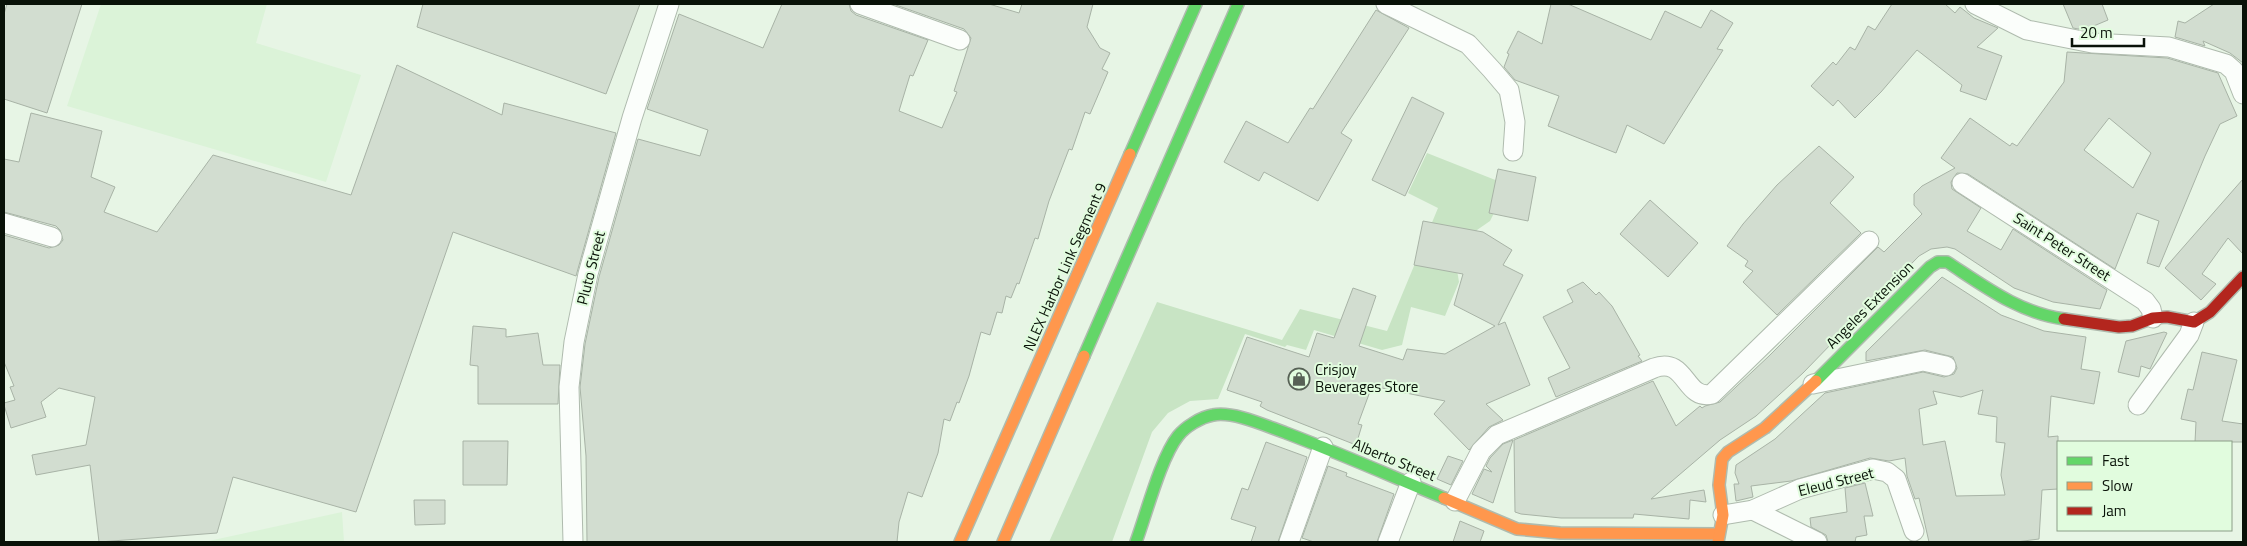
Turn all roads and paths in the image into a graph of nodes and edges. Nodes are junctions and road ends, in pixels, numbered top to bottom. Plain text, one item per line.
1 (669, 4) edge
2 (860, 4) edge
3 (1196, 4) edge
4 (1238, 4) edge
5 (1386, 4) edge
6 (1975, 4) edge
7 (960, 40) dead end
8 (2243, 94) edge
9 (1513, 151) dead end
10 (1962, 183) dead end
11 (4, 223) edge
12 (52, 236) dead end
13 (1869, 241) dead end
14 (2243, 277) edge
15 (2153, 318) junction
16 (2194, 322) junction
17 (1946, 366) dead end
18 (1814, 384) junction
19 (2138, 405) dead end
20 (1323, 447) junction
21 (1411, 482) junction
22 (1455, 501) junction
23 (1753, 510) junction
24 (1724, 515) junction
25 (1914, 530) dead end
26 (1718, 538) edge
27 (573, 542) edge
28 (960, 542) edge
29 (1003, 542) edge
30 (1136, 542) edge
31 (1289, 542) edge
32 (1388, 542) edge
33 (1816, 542) edge

1 - 27 street, Pluto Street
2 - 7 street
3 - 28 main road, NLEX Harbor Link Segment 9
4 - 29 main road
5 - 9 street
6 - 8 street
10 - 15 street, Saint Peter Street
11 - 12 street
13 - 22 street
14 - 16 main road
15 - 16 main road, Angeles Extension
15 - 18 main road, Angeles Extension
16 - 19 street
17 - 18 street
18 - 24 main road, Angeles Extension
20 - 21 main road, Alberto Street
20 - 30 main road, Alberto Street
20 - 31 street
21 - 22 main road, Alberto Street
21 - 32 street
22 - 26 main road, Alberto Street
23 - 24 street, Eleud Street
23 - 25 street, Eleud Street
23 - 33 street
24 - 26 main road, Angeles Extension

